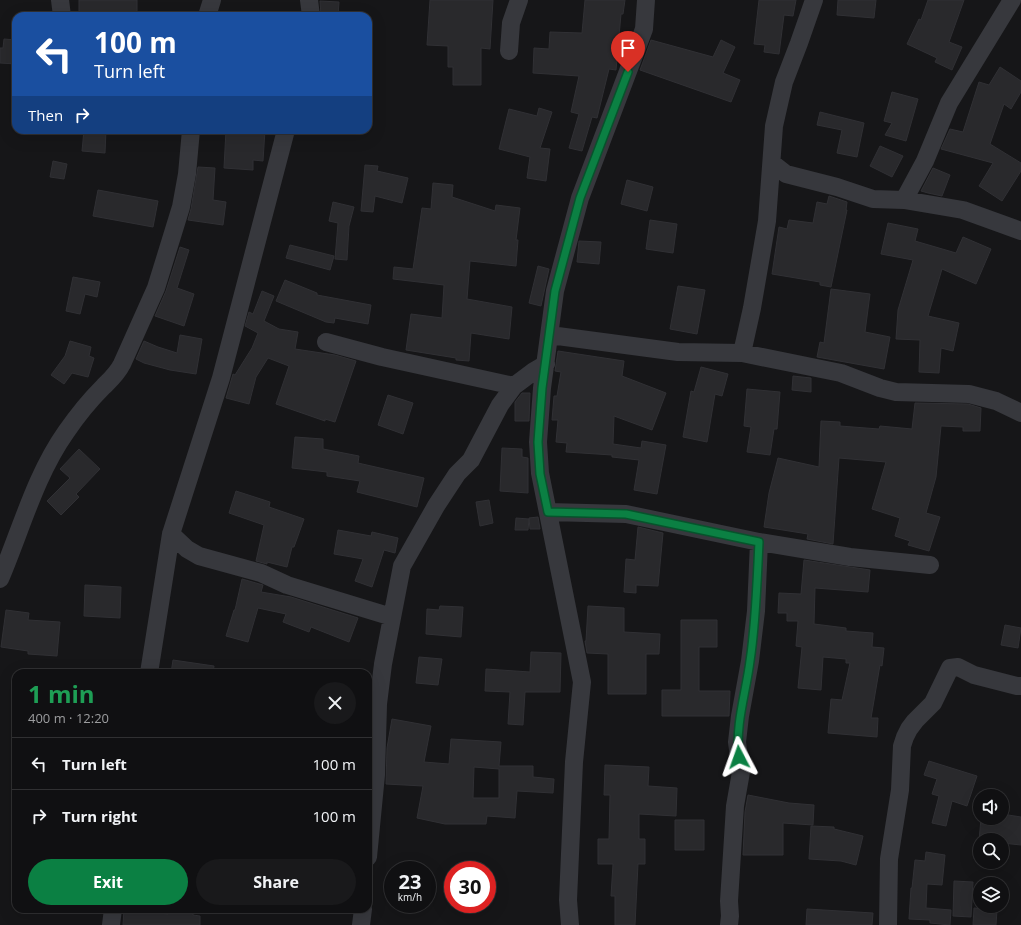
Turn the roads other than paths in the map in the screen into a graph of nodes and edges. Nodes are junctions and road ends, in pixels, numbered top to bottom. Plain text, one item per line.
1 (60, 0) edge
2 (212, 0) edge
3 (308, 0) edge
4 (519, 0) edge
5 (646, 0) edge
6 (814, 0) edge
7 (1012, 0) edge
8 (62, 12) edge
9 (208, 12) edge
10 (310, 12) edge
11 (508, 51) dead end
12 (191, 134) edge
13 (285, 134) edge
14 (779, 168) junction
15 (904, 200) junction
16 (1021, 231) edge
17 (550, 335) junction
18 (326, 342) dead end
19 (742, 353) junction
20 (546, 364) junction
21 (514, 386) junction
22 (1021, 414) edge
23 (548, 512) junction
24 (171, 534) junction
25 (759, 542) junction
26 (930, 565) dead end
27 (0, 579) edge
28 (392, 617) junction
29 (149, 669) edge
30 (1021, 686) edge
31 (372, 816) edge
32 (112, 913) edge
33 (362, 913) edge
34 (111, 925) edge
35 (361, 925) edge
36 (570, 925) edge
37 (729, 925) edge
38 (888, 925) edge

1 - 8 street
2 - 9 street
3 - 10 street
4 - 11 street
5 - 17 street
6 - 14 street
7 - 15 street
12 - 27 street
13 - 24 street
14 - 15 street
14 - 19 street
15 - 16 street
17 - 19 street
17 - 20 street
18 - 21 street
19 - 22 street
20 - 21 street
20 - 23 street
21 - 28 street
23 - 25 street
23 - 36 street
24 - 28 street
24 - 29 street
25 - 26 street
25 - 37 street
28 - 31 street
30 - 38 street
32 - 34 street
33 - 35 street

